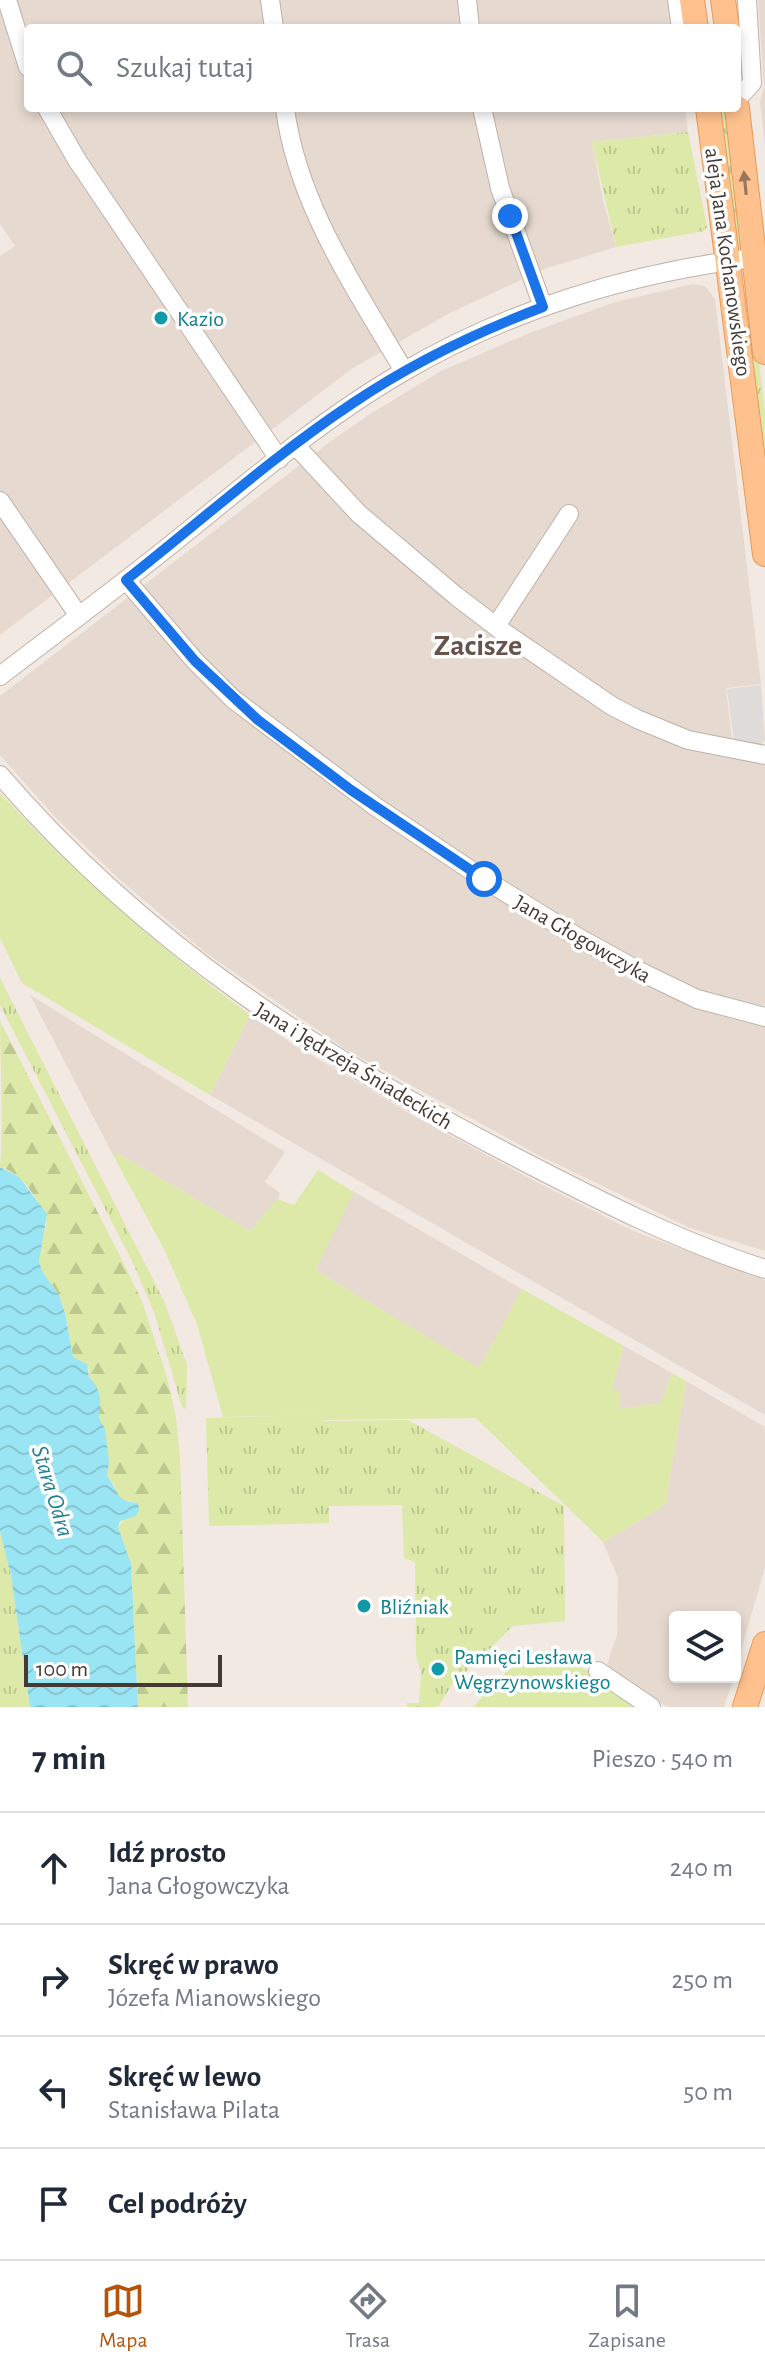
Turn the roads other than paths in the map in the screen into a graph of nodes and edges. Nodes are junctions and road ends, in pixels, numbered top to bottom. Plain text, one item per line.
1 (7, 0) edge
2 (270, 0) edge
3 (467, 0) edge
4 (677, 0) edge
5 (692, 0) edge
6 (723, 0) edge
7 (747, 0) edge
8 (273, 24) edge
9 (470, 24) edge
10 (680, 24) edge
11 (695, 24) edge
12 (726, 24) edge
13 (24, 54) edge
14 (741, 95) edge
15 (49, 112) edge
16 (286, 112) edge
17 (483, 112) edge
18 (707, 112) edge
19 (737, 112) edge
20 (741, 260) junction
21 (761, 286) edge
22 (543, 307) junction
23 (765, 352) edge
24 (404, 371) junction
25 (296, 446) junction
26 (279, 459) junction
27 (0, 501) edge
28 (569, 514) dead end
29 (765, 554) edge
30 (126, 580) junction
31 (79, 616) junction
32 (496, 626) junction
33 (0, 676) edge
34 (765, 755) edge
35 (0, 775) edge
36 (765, 1017) edge
37 (765, 1269) edge
38 (765, 1644) edge
39 (598, 1671) dead end
40 (651, 1707) edge
41 (745, 1707) edge

1 - 13 street
2 - 8 street
3 - 9 street
4 - 10 street
5 - 11 main road
6 - 12 main road
7 - 14 street
15 - 26 street
16 - 24 street
17 - 22 street
18 - 20 main road, aleja Jana Kochanowskiego
20 -> 19 main road, aleja Jana Kochanowskiego
20 - 21 main road, aleja Jana Kochanowskiego
20 - 22 street
20 - 29 main road, aleja Jana Kochanowskiego
21 - 23 main road, aleja Jana Kochanowskiego
22 - 24 street
24 - 25 street
25 - 26 street
25 - 32 street
26 - 30 street
27 - 31 street
28 - 32 street
30 - 31 street
30 - 36 street, Jana Głogowczyka
31 - 33 street
32 - 34 street
35 - 37 street, Jana i Jędrzeja Śniadeckich
38 - 41 main road
39 - 40 street

